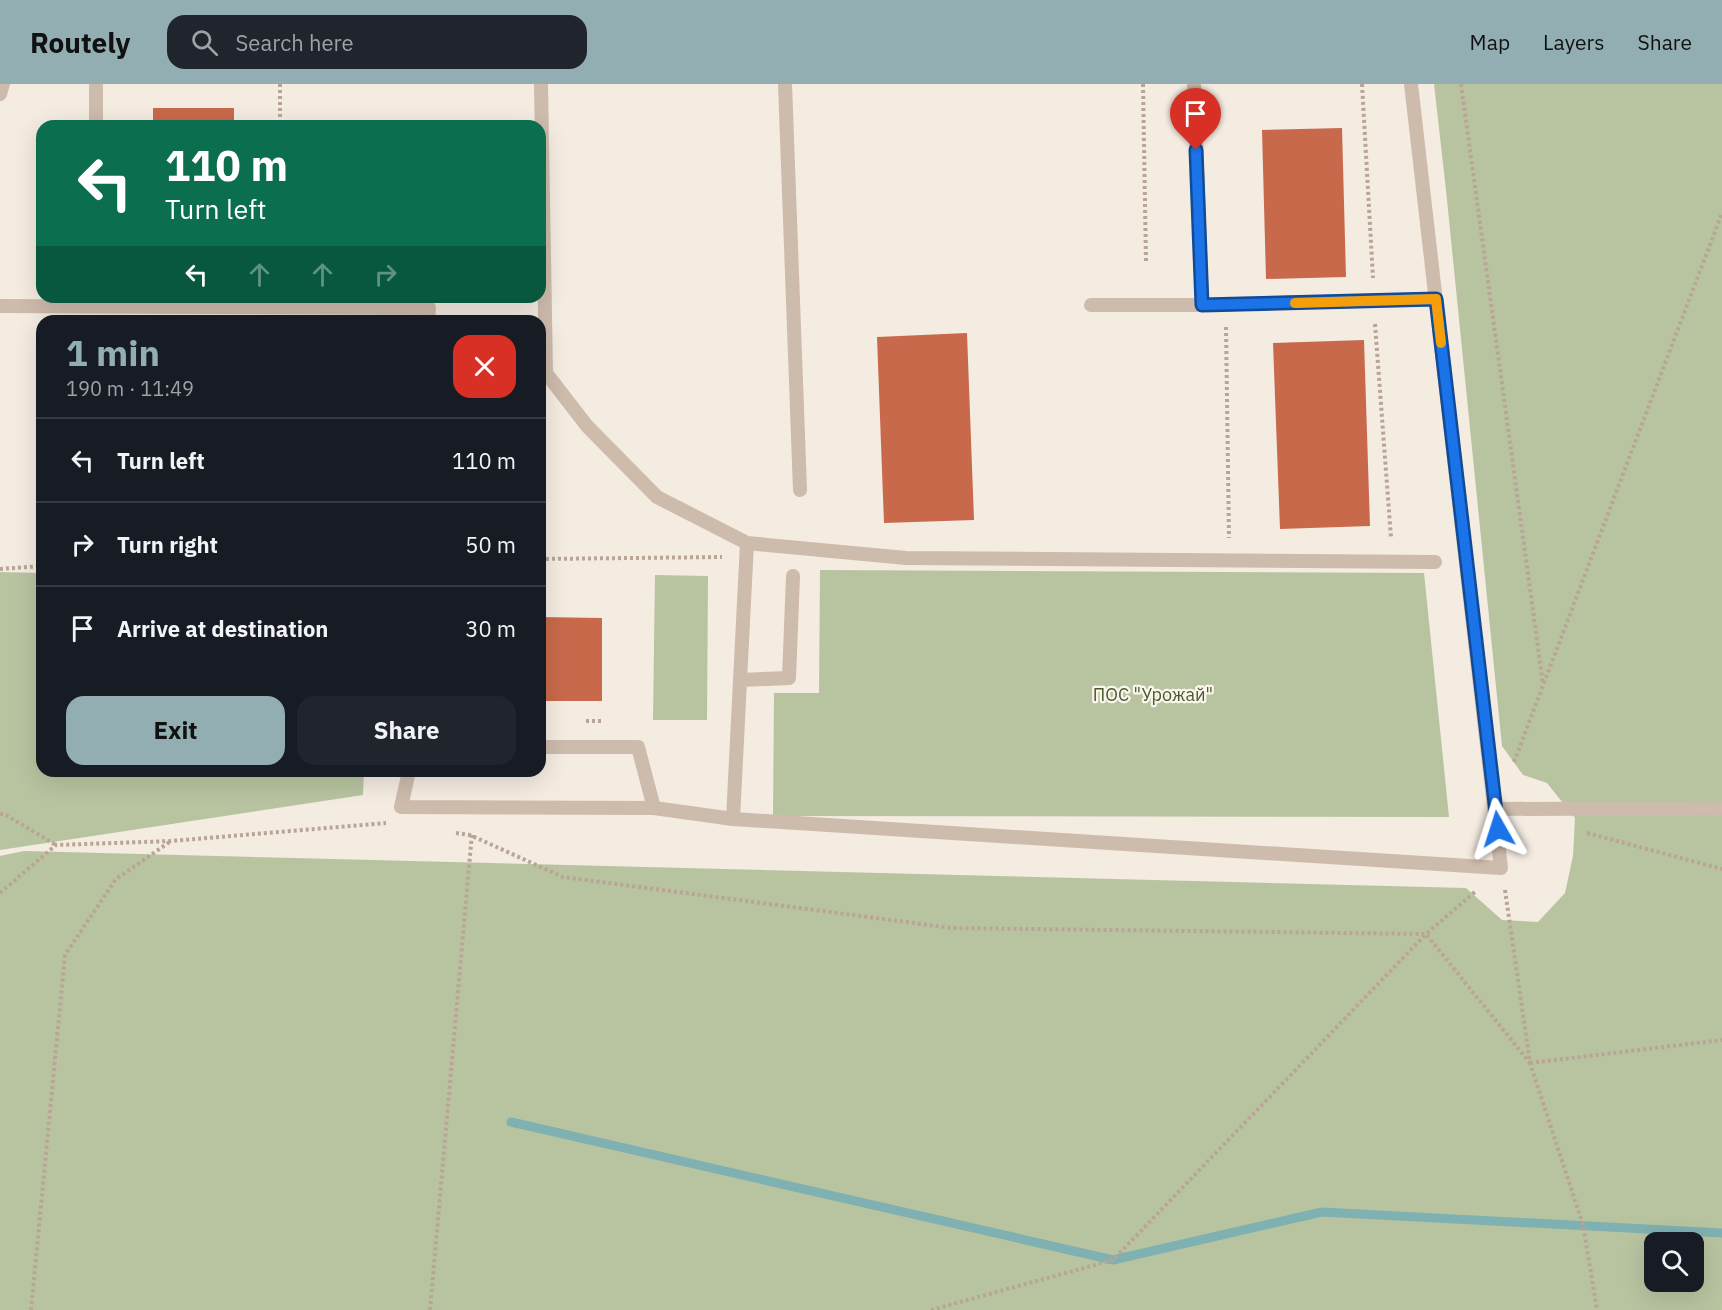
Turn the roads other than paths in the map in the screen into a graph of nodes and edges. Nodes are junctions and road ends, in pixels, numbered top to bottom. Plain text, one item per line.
1 (3, 84) edge
2 (96, 84) edge
3 (542, 84) edge
4 (785, 84) edge
5 (1194, 84) edge
6 (1411, 84) edge
7 (0, 94) edge
8 (96, 120) edge
9 (542, 120) edge
10 (1436, 299) junction
11 (71, 303) edge
12 (151, 303) edge
13 (1091, 305) dead end
14 (1202, 305) junction
15 (0, 306) edge
16 (428, 315) edge
17 (546, 373) edge
18 (800, 490) dead end
19 (747, 550) junction
20 (1436, 562) dead end
21 (793, 576) dead end
22 (741, 680) junction
23 (546, 747) edge
24 (408, 777) edge
25 (654, 808) junction
26 (1722, 808) edge
27 (1496, 809) junction
28 (733, 819) junction

1 - 7 lane
2 - 8 lane
3 - 9 lane
4 - 18 lane
5 - 14 lane
6 - 10 lane
10 - 14 lane
10 - 27 lane
11 - 15 lane
12 - 16 lane
13 - 14 lane
17 - 19 lane
19 - 20 lane
19 - 22 lane
21 - 22 lane
22 - 28 lane
23 - 25 lane
24 - 25 lane
25 - 28 lane
26 - 27 lane
27 - 28 lane

